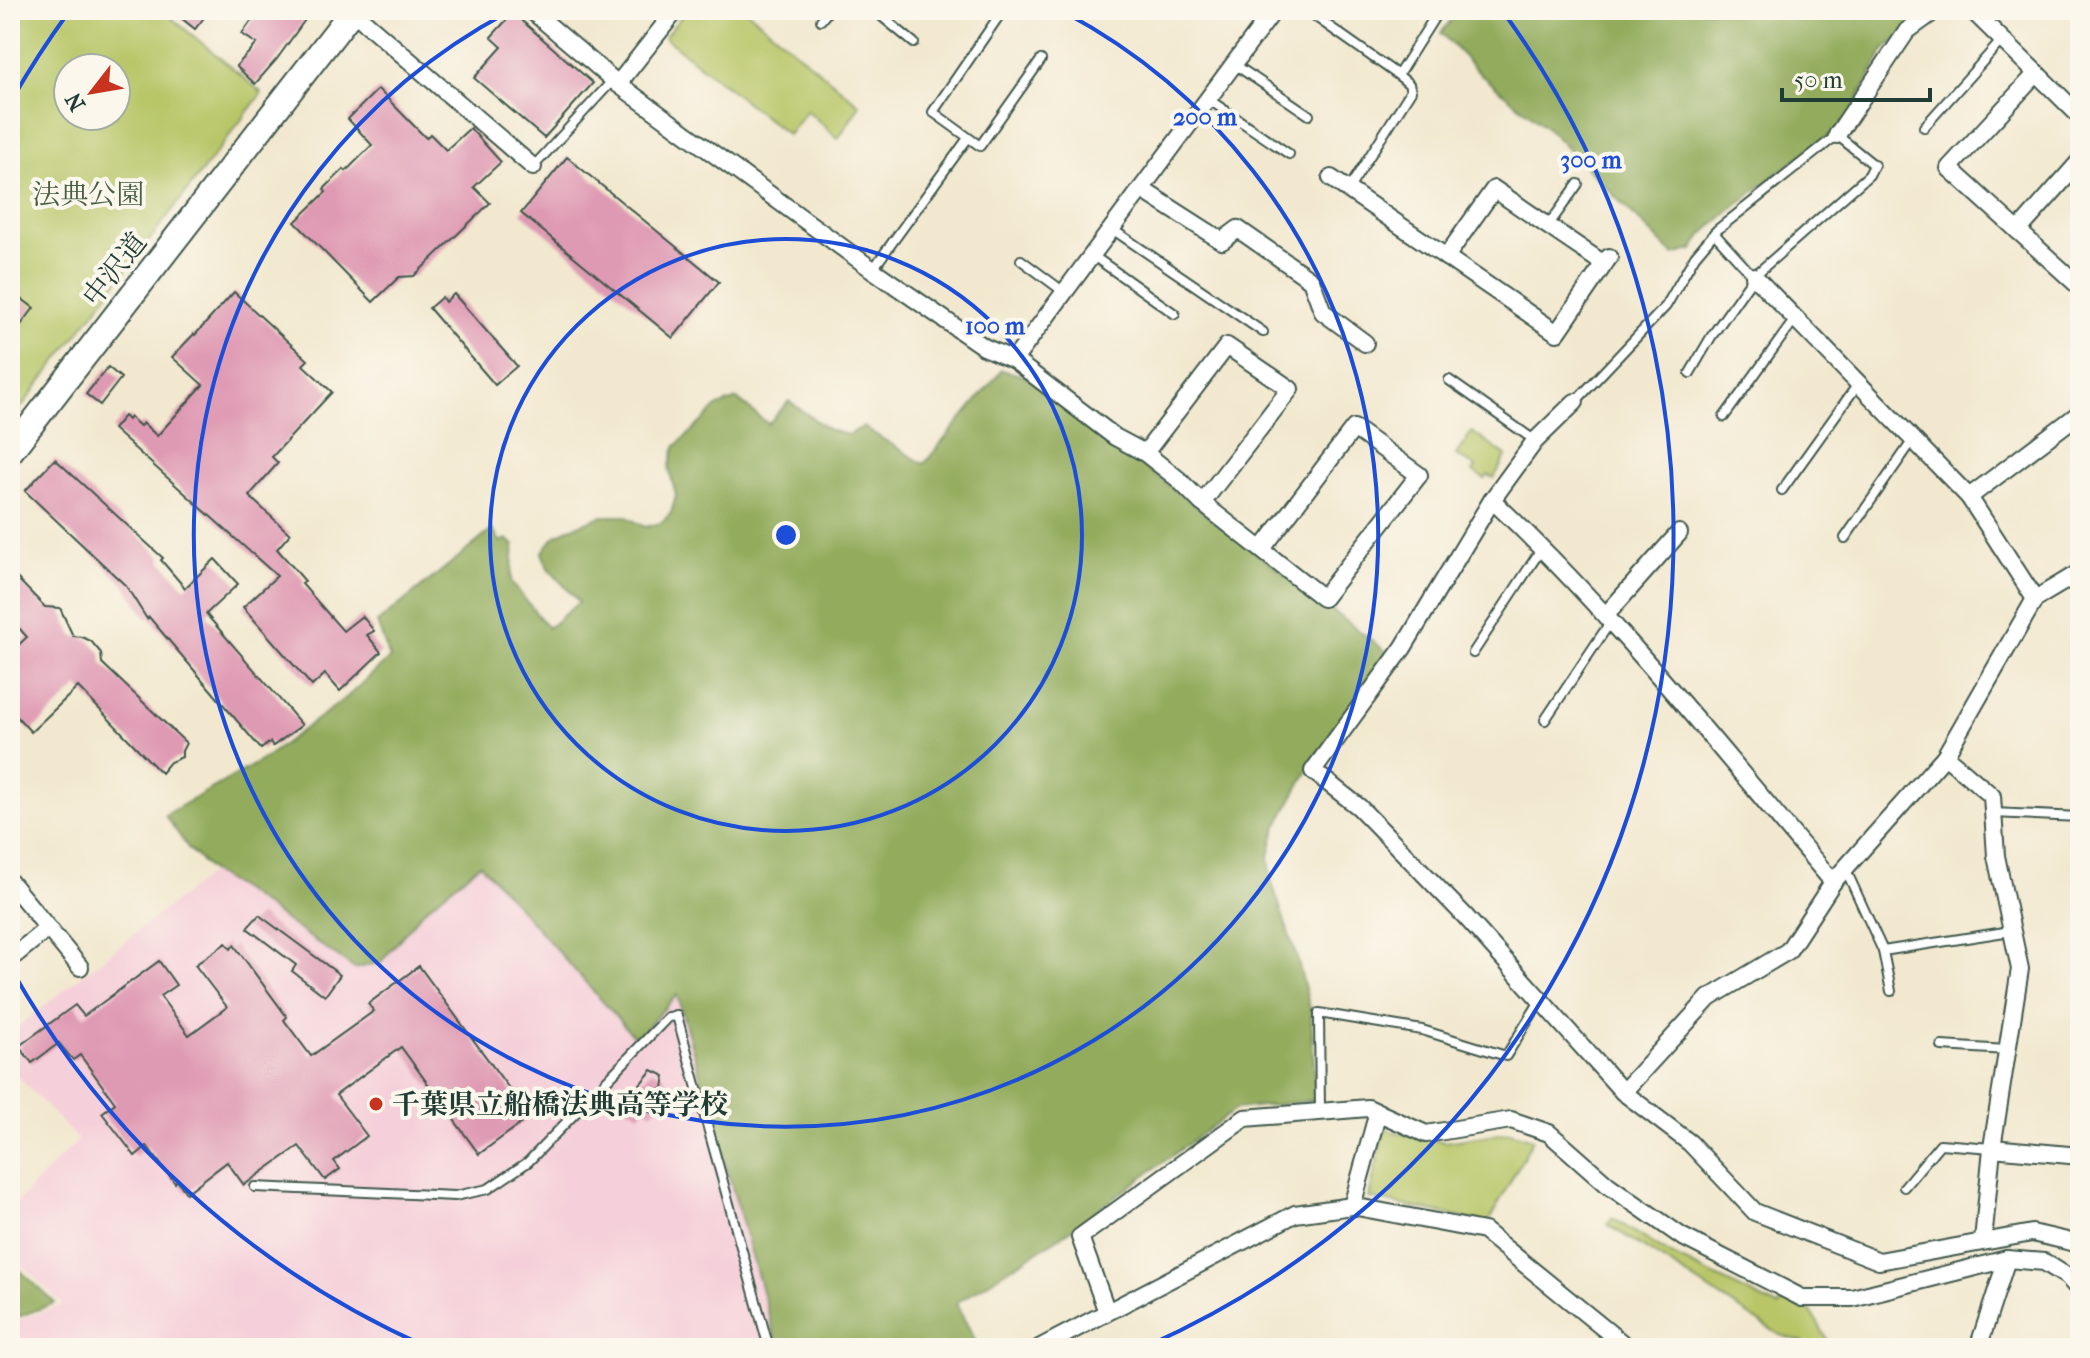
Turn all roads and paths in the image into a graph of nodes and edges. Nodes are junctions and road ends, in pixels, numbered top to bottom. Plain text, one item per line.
1 (353, 10) edge
2 (531, 10) edge
3 (676, 10) edge
4 (829, 10) edge
5 (874, 10) edge
6 (1003, 10) edge
7 (1274, 10) edge
8 (1306, 10) edge
9 (1439, 10) edge
10 (1936, 10) edge
11 (1972, 10) edge
12 (821, 20) dead end
13 (2003, 40) junction
14 (914, 43) dead end
15 (1041, 60) dead end
16 (1234, 64) junction
17 (2037, 73) junction
18 (1398, 75) junction
19 (615, 82) junction
20 (1208, 99) junction
21 (1309, 115) dead end
22 (2080, 116) edge
23 (1924, 127) dead end
24 (1837, 135) junction
25 (968, 138) junction
26 (1289, 154) dead end
27 (2080, 161) edge
28 (533, 167) joint
29 (1331, 178) dead end
30 (1578, 184) dead end
31 (1141, 189) junction
32 (1348, 190) junction
33 (1548, 226) junction
34 (1111, 229) junction
35 (2018, 231) junction
36 (1714, 233) junction
37 (1092, 255) junction
38 (1446, 257) junction
39 (1021, 260) dead end
40 (873, 270) junction
41 (1754, 276) junction
42 (2080, 287) edge
43 (1064, 292) junction
44 (1175, 314) dead end
45 (1795, 319) junction
46 (1263, 332) dead end
47 (1365, 343) dead end
48 (1014, 360) junction
49 (1690, 373) dead end
50 (1449, 380) dead end
51 (1858, 384) junction
52 (1575, 402) joint
53 (2080, 413) edge
54 (1724, 417) dead end
55 (1913, 440) junction
56 (1535, 441) junction
57 (10, 452) edge
58 (1145, 453) junction
59 (1782, 490) dead end
60 (1969, 497) junction
61 (1492, 500) junction
62 (1202, 503) junction
63 (1679, 533) dead end
64 (1845, 538) dead end
65 (1543, 548) junction
66 (1262, 549) junction
67 (2080, 572) edge
68 (2035, 599) junction
69 (1608, 618) junction
70 (1473, 653) dead end
71 (1545, 720) dead end
72 (1945, 756) junction
73 (1993, 813) junction
74 (2080, 817) edge
75 (1845, 868) junction
76 (10, 882) edge
77 (1833, 882) junction
78 (48, 928) junction
79 (2012, 931) junction
80 (1883, 951) junction
81 (10, 959) edge
82 (80, 967) dead end
83 (1891, 991) dead end
84 (1540, 1000) junction
85 (1942, 1046) dead end
86 (2007, 1050) junction
87 (1623, 1092) junction
88 (1320, 1112) junction
89 (1378, 1112) junction
90 (1992, 1148) junction
91 (2080, 1156) edge
92 (255, 1187) dead end
93 (1904, 1187) dead end
94 (1352, 1206) junction
95 (1983, 1241) junction
96 (2080, 1244) edge
97 (2007, 1259) junction
98 (2080, 1291) edge
99 (1107, 1312) junction
100 (769, 1348) edge
101 (1039, 1348) edge
102 (1628, 1348) edge
103 (1978, 1348) edge

1 - 28 street
1 - 57 street, 中沢道
2 - 19 street
3 - 19 street
4 - 12 lane
5 - 14 lane
6 - 25 lane
7 - 16 street
8 - 18 lane
9 - 18 lane
10 - 24 street
11 - 13 street
13 - 17 street
13 - 23 lane
15 - 25 lane
16 - 20 street
16 - 21 lane
17 - 22 street
17 - 35 street
18 - 32 lane
19 - 28 lane
19 - 40 street
20 - 26 lane
20 - 31 street
24 - 36 lane
24 - 41 lane
25 - 40 lane
27 - 35 street
29 - 32 street
30 - 33 lane
31 - 34 street
31 - 47 street
32 - 38 street
33 - 38 street
33 - 38 street
34 - 37 street
34 - 46 lane
35 - 42 street
36 - 41 lane
36 - 52 lane
37 - 43 street
37 - 44 lane
39 - 43 lane
40 - 48 street
41 - 45 street
41 - 49 lane
43 - 48 street
45 - 51 street
45 - 54 lane
48 - 58 street
50 - 56 lane
51 - 55 street
51 - 59 lane
52 - 56 street
53 - 60 street
55 - 60 street
55 - 64 lane
56 - 61 street
58 - 62 street
58 - 62 street
60 - 68 street
61 - 65 street
61 - 84 street
62 - 66 street
63 - 69 street
65 - 69 street
65 - 70 lane
66 - 66 street
67 - 68 street
68 - 72 street
69 - 71 lane
69 - 77 street
72 - 73 street
72 - 75 street
73 - 74 lane
73 - 79 street
75 - 77 street
75 - 80 lane
76 - 78 street
77 - 87 street
78 - 81 street
78 - 82 street
79 - 80 lane
79 - 86 street
80 - 83 lane
84 - 87 street
84 - 88 lane
85 - 86 lane
86 - 90 street
87 - 95 street
88 - 89 street
88 - 99 street
89 - 94 street
89 - 97 street
90 - 91 street
90 - 93 lane
90 - 95 street
92 - 100 lane
94 - 99 street
94 - 102 street
95 - 96 street
97 - 98 street
97 - 103 street
99 - 101 street

